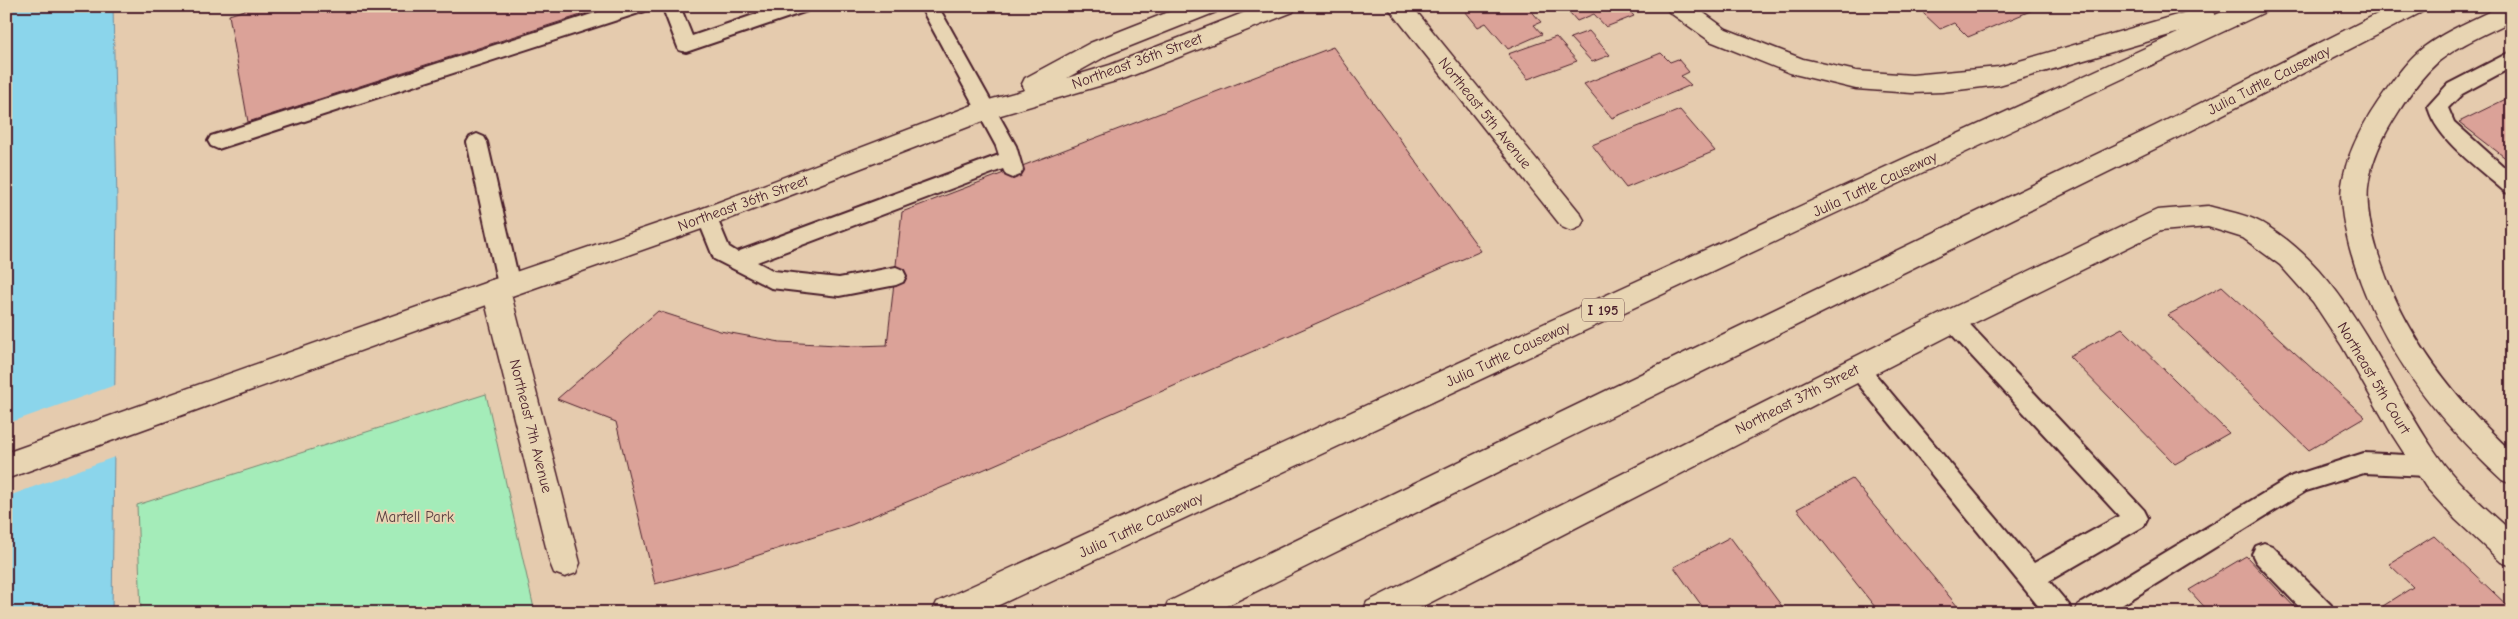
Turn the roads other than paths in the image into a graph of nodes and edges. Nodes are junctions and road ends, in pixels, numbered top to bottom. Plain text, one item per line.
1 (639, 6) edge
2 (671, 6) edge
3 (801, 6) edge
4 (928, 6) edge
5 (1208, 6) edge
6 (1284, 6) edge
7 (1399, 6) edge
8 (1677, 6) edge
9 (2240, 6) edge
10 (2257, 6) edge
11 (2414, 6) edge
12 (2512, 11) edge
13 (2512, 58) edge
14 (987, 110) junction
15 (218, 141) dead end
16 (477, 142) dead end
17 (2512, 186) edge
18 (707, 217) junction
19 (1572, 220) dead end
20 (2225, 220) joint
21 (736, 261) junction
22 (896, 276) dead end
23 (503, 287) junction
24 (1952, 321) junction
25 (1857, 369) junction
26 (6, 466) edge
27 (2427, 466) junction
28 (2512, 471) edge
29 (2512, 552) edge
30 (2264, 554) dead end
31 (566, 563) dead end
32 (2031, 578) junction
33 (948, 613) edge
34 (1179, 613) edge
35 (1378, 613) edge
36 (2060, 613) edge
37 (2087, 613) edge
38 (2322, 613) edge

1 - 15 lane
2 - 3 lane
4 - 14 lane
5 - 14 main road, Northeast 36th Street
6 - 14 main road, Northeast 36th Street
7 - 19 main road, Northeast 5th Avenue
8 - 9 main road
10 - 33 main road, Julia Tuttle Causeway / I 195
11 - 34 main road, Julia Tuttle Causeway
12 - 28 main road
13 - 17 lane
14 - 18 main road, Northeast 36th Street
14 - 21 lane
16 - 23 lane
18 - 21 lane
18 - 23 main road, Northeast 36th Street
20 - 24 main road, Northeast 37th Street
20 - 27 main road, Northeast 5th Court
21 - 22 lane
23 - 26 main road, Northeast 36th Street
23 - 31 main road, Northeast 7th Avenue
24 - 25 main road, Northeast 37th Street
24 - 32 lane
25 - 32 lane
25 - 35 main road, Northeast 37th Street
27 - 29 main road, Northeast 5th Court
27 - 37 lane
30 - 38 lane
32 - 36 lane

